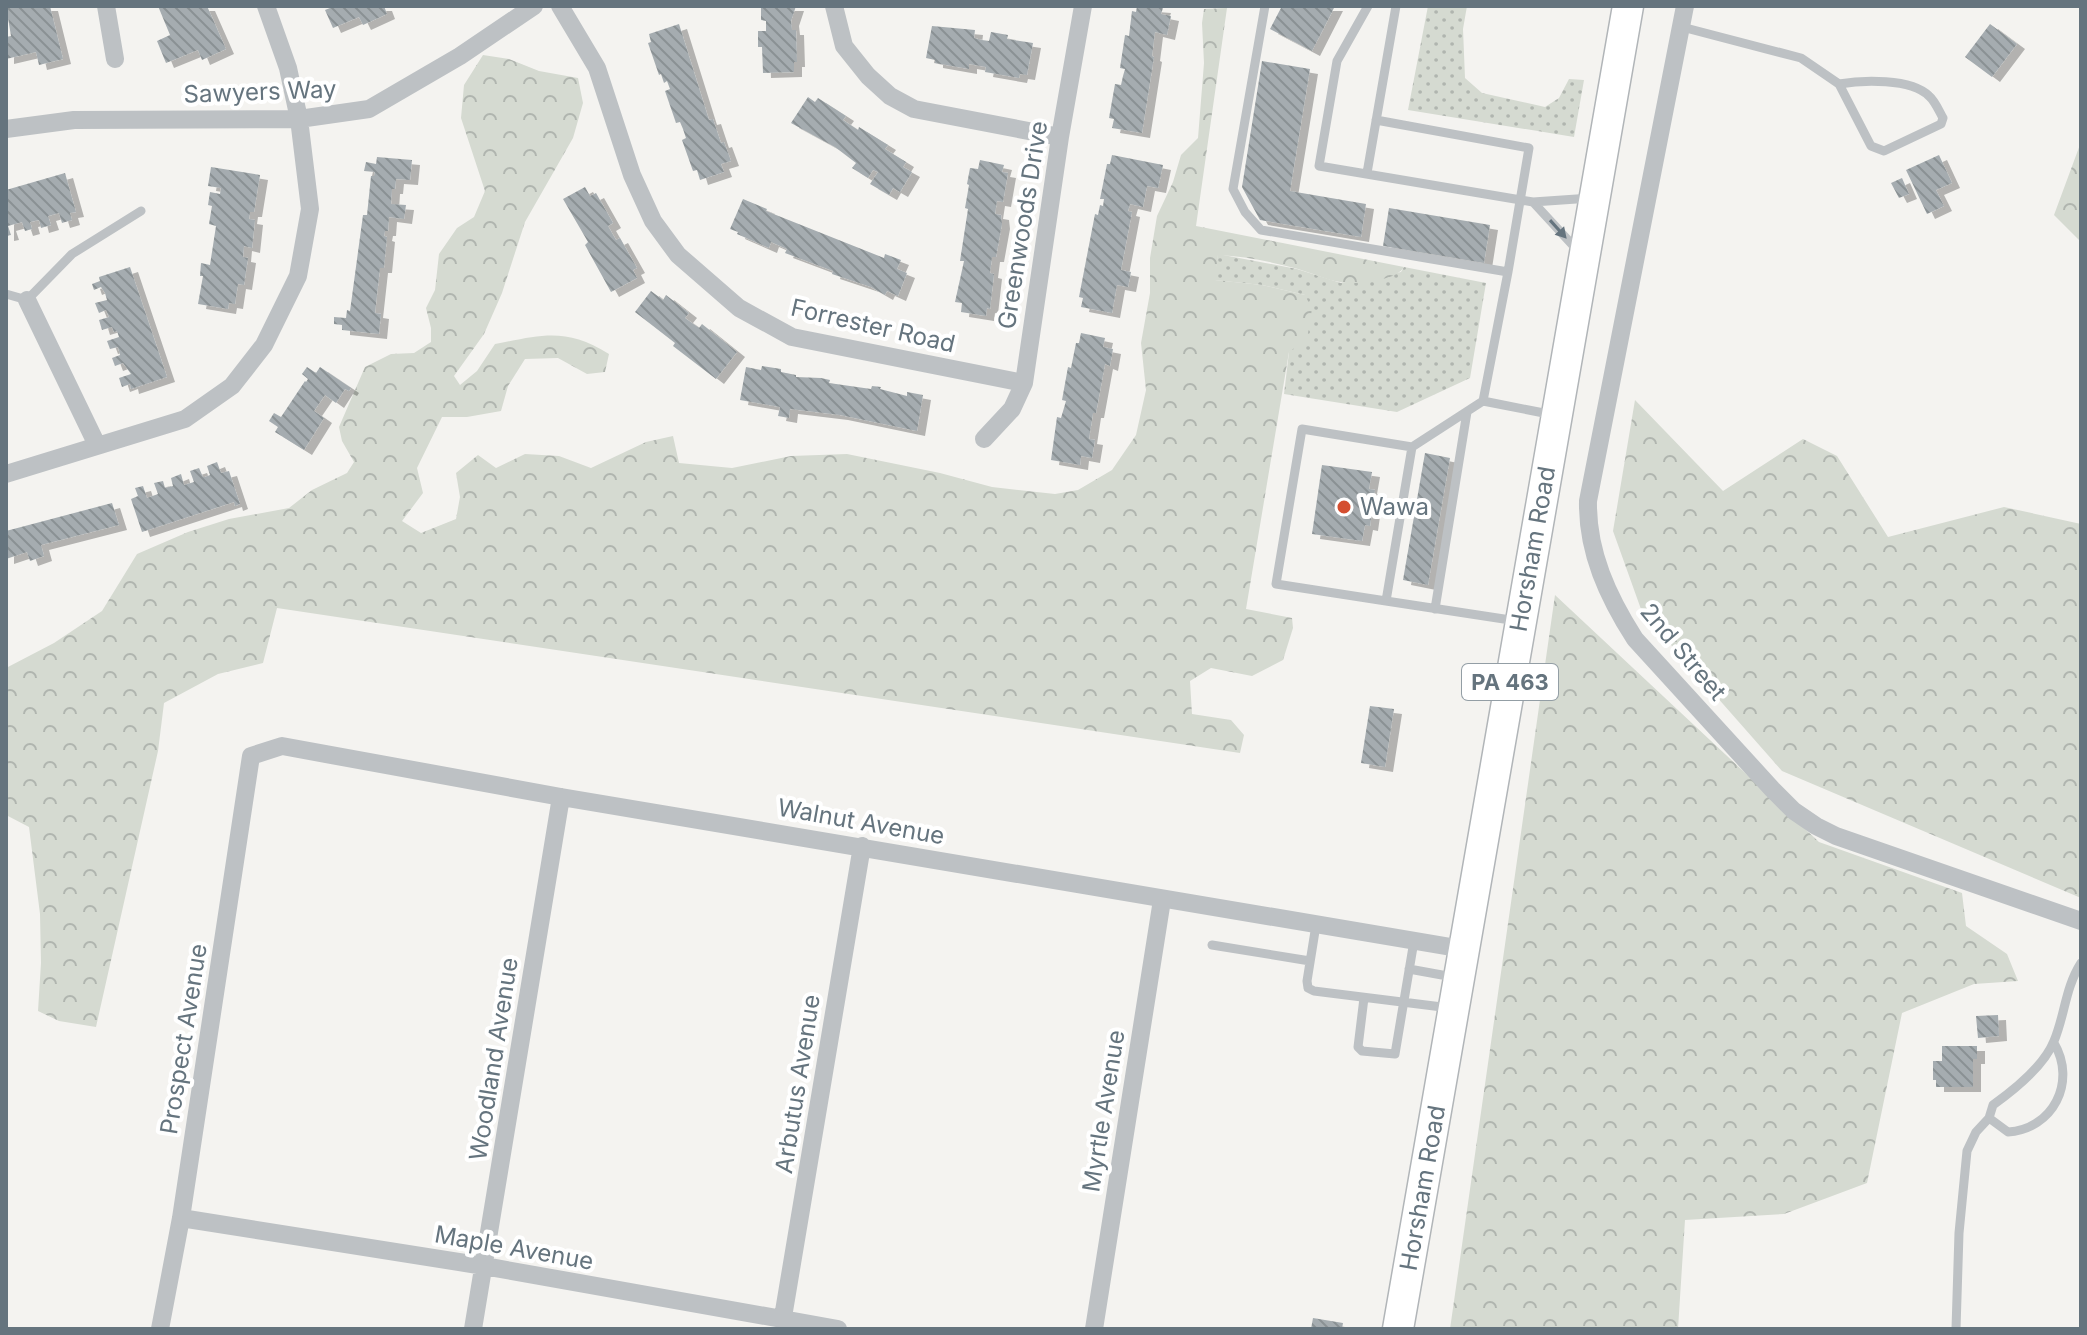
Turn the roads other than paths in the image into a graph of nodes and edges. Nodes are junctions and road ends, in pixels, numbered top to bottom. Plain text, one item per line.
1 (106, 6) edge
2 (266, 6) edge
3 (534, 6) edge
4 (560, 6) edge
5 (834, 6) edge
6 (1083, 6) edge
7 (1265, 6) edge
8 (1368, 6) edge
9 (1396, 6) edge
10 (1628, 6) edge
11 (1685, 6) edge
12 (1682, 27) junction
13 (115, 59) dead end
14 (1839, 84) junction
15 (299, 119) junction
16 (1376, 120) junction
17 (6, 129) edge
18 (1060, 137) junction
19 (1367, 173) junction
20 (1594, 198) junction
21 (1521, 200) junction
22 (1533, 202) junction
23 (141, 211) dead end
24 (1583, 257) junction
25 (1508, 272) junction
26 (6, 294) edge
27 (27, 300) junction
28 (1024, 383) junction
29 (1483, 401) junction
30 (1467, 412) junction
31 (1556, 415) junction
32 (984, 439) dead end
33 (97, 445) junction
34 (1412, 447) junction
35 (6, 474) edge
36 (1386, 601) junction
37 (1435, 609) junction
38 (1521, 621) junction
39 (251, 756) joint
40 (561, 797) junction
41 (862, 846) junction
42 (1162, 900) junction
43 (2081, 921) edge
44 (1316, 925) junction
45 (1414, 941) junction
46 (1212, 945) dead end
47 (1310, 961) junction
48 (2081, 963) edge
49 (1461, 964) junction
50 (1409, 969) junction
51 (1364, 998) junction
52 (1404, 1003) junction
53 (1454, 1009) junction
54 (2054, 1043) junction
55 (1989, 1118) junction
56 (181, 1218) junction
57 (484, 1266) junction
58 (782, 1324) edge
59 (160, 1329) edge
60 (473, 1329) edge
61 (838, 1329) edge
62 (1094, 1329) edge
63 (1398, 1329) edge
64 (1956, 1329) edge

1 - 13 street
2 - 15 street
3 - 15 street, Sawyers Way
4 - 28 street, Forrester Road
5 - 18 street
6 - 18 street, Greenwoods Drive
7 - 25 lane
8 - 19 lane
9 - 16 lane
10 - 20 main road, Horsham Road / PA 463
11 - 12 street, 2nd Street
12 - 14 lane
12 - 43 street, 2nd Street
14 - 14 lane
15 - 17 street, Sawyers Way
15 - 33 street
16 - 19 lane
16 - 21 lane
18 - 28 street, Greenwoods Drive
19 - 21 lane
20 - 22 lane
20 - 24 main road, Horsham Road / PA 463
21 - 22 lane
21 - 25 lane
22 -> 24 lane
23 - 27 lane
24 - 31 main road, Horsham Road / PA 463
25 - 29 lane
26 - 27 lane
27 - 33 street
28 - 32 street, Greenwoods Drive
29 - 30 lane
29 - 31 lane
30 - 34 lane
30 - 37 lane
31 - 38 main road, Horsham Road / PA 463
33 - 35 street
34 - 36 lane
34 - 36 lane
36 - 37 lane
37 - 38 lane
38 - 49 main road, Horsham Road / PA 463
39 - 40 street, Walnut Avenue
39 - 56 street, Prospect Avenue
40 - 41 street, Walnut Avenue
40 - 57 street, Woodland Avenue
41 - 42 street, Walnut Avenue
41 - 58 street, Arbutus Avenue
42 - 44 street, Walnut Avenue
42 - 62 street, Myrtle Avenue
44 - 45 street, Walnut Avenue
44 - 47 lane
45 - 49 street, Walnut Avenue
45 - 50 lane
46 - 47 lane
47 - 51 lane
48 - 54 lane
49 - 50 lane
49 - 53 main road, Horsham Road / PA 463
50 - 52 lane
51 - 52 lane
51 - 52 lane
52 - 53 lane
53 - 63 main road, Horsham Road / PA 463
54 - 55 lane
54 - 55 lane
55 - 64 lane
56 - 57 street, Maple Avenue
56 - 59 street, Prospect Avenue
57 - 58 street, Maple Avenue
57 - 60 street, Woodland Avenue
58 - 61 street, Maple Avenue

